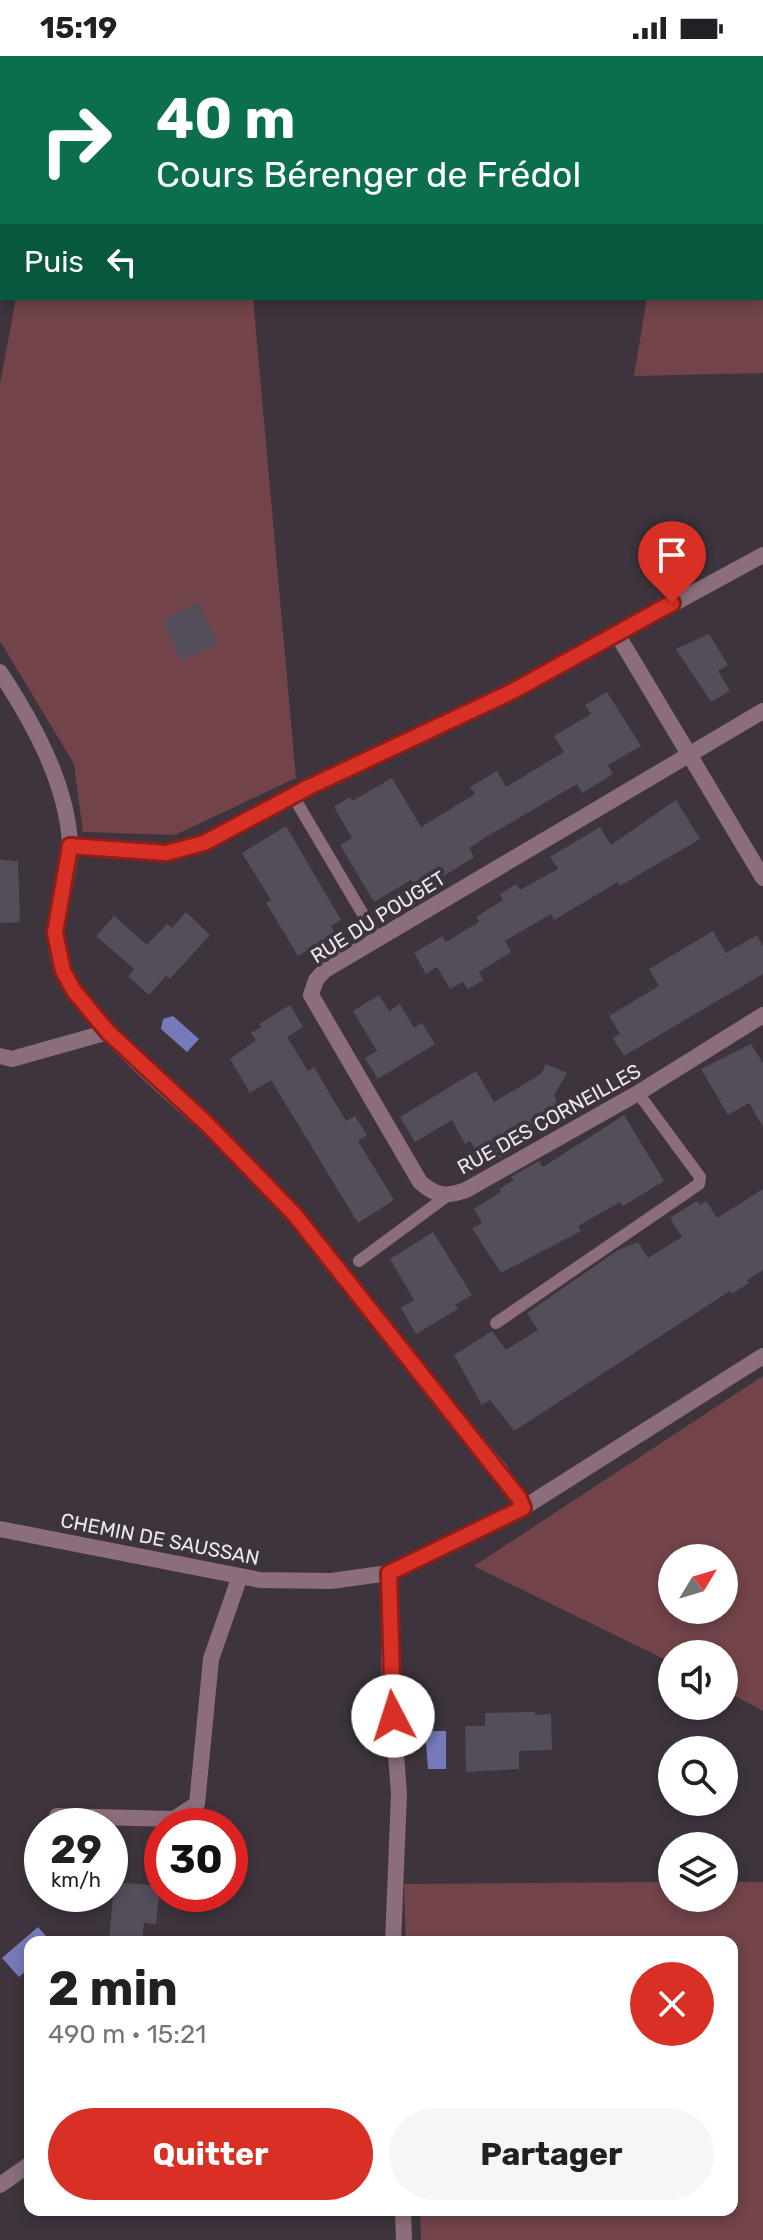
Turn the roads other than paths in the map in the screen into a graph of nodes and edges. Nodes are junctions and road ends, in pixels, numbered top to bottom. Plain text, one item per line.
1 (763, 555) edge
2 (617, 634) junction
3 (0, 672) edge
4 (763, 711) edge
5 (689, 753) junction
6 (296, 801) dead end
7 (70, 846) junction
8 (763, 878) edge
9 (377, 938) junction
10 (763, 1015) edge
11 (108, 1032) junction
12 (0, 1056) edge
13 (638, 1093) junction
14 (447, 1196) junction
15 (359, 1261) dead end
16 (496, 1323) dead end
17 (763, 1356) edge
18 (523, 1508) junction
19 (0, 1529) edge
20 (389, 1573) junction
21 (240, 1576) junction
22 (128, 1818) edge
23 (393, 1936) edge
24 (24, 2168) edge
25 (0, 2185) edge
26 (403, 2216) edge
27 (404, 2240) edge

1 - 2 street
2 - 5 street
2 - 7 street
3 - 7 street
4 - 5 street, RUE DU POUGET
5 - 8 street
5 - 9 street, RUE DU POUGET
6 - 9 lane
7 - 11 street
9 - 14 street, RUE DU POUGET
10 - 13 street, RUE DES CORNEILLES
11 - 12 street
11 - 18 street
13 - 14 street, RUE DES CORNEILLES
13 - 16 lane
14 - 15 lane, RUE DES CORNEILLES
17 - 18 street, CHEMIN DE SAUSSAN
18 - 20 street, CHEMIN DE SAUSSAN
19 - 21 street, CHEMIN DE SAUSSAN
20 - 21 street, CHEMIN DE SAUSSAN
20 - 23 street
21 - 22 street
24 - 25 street
26 - 27 street

